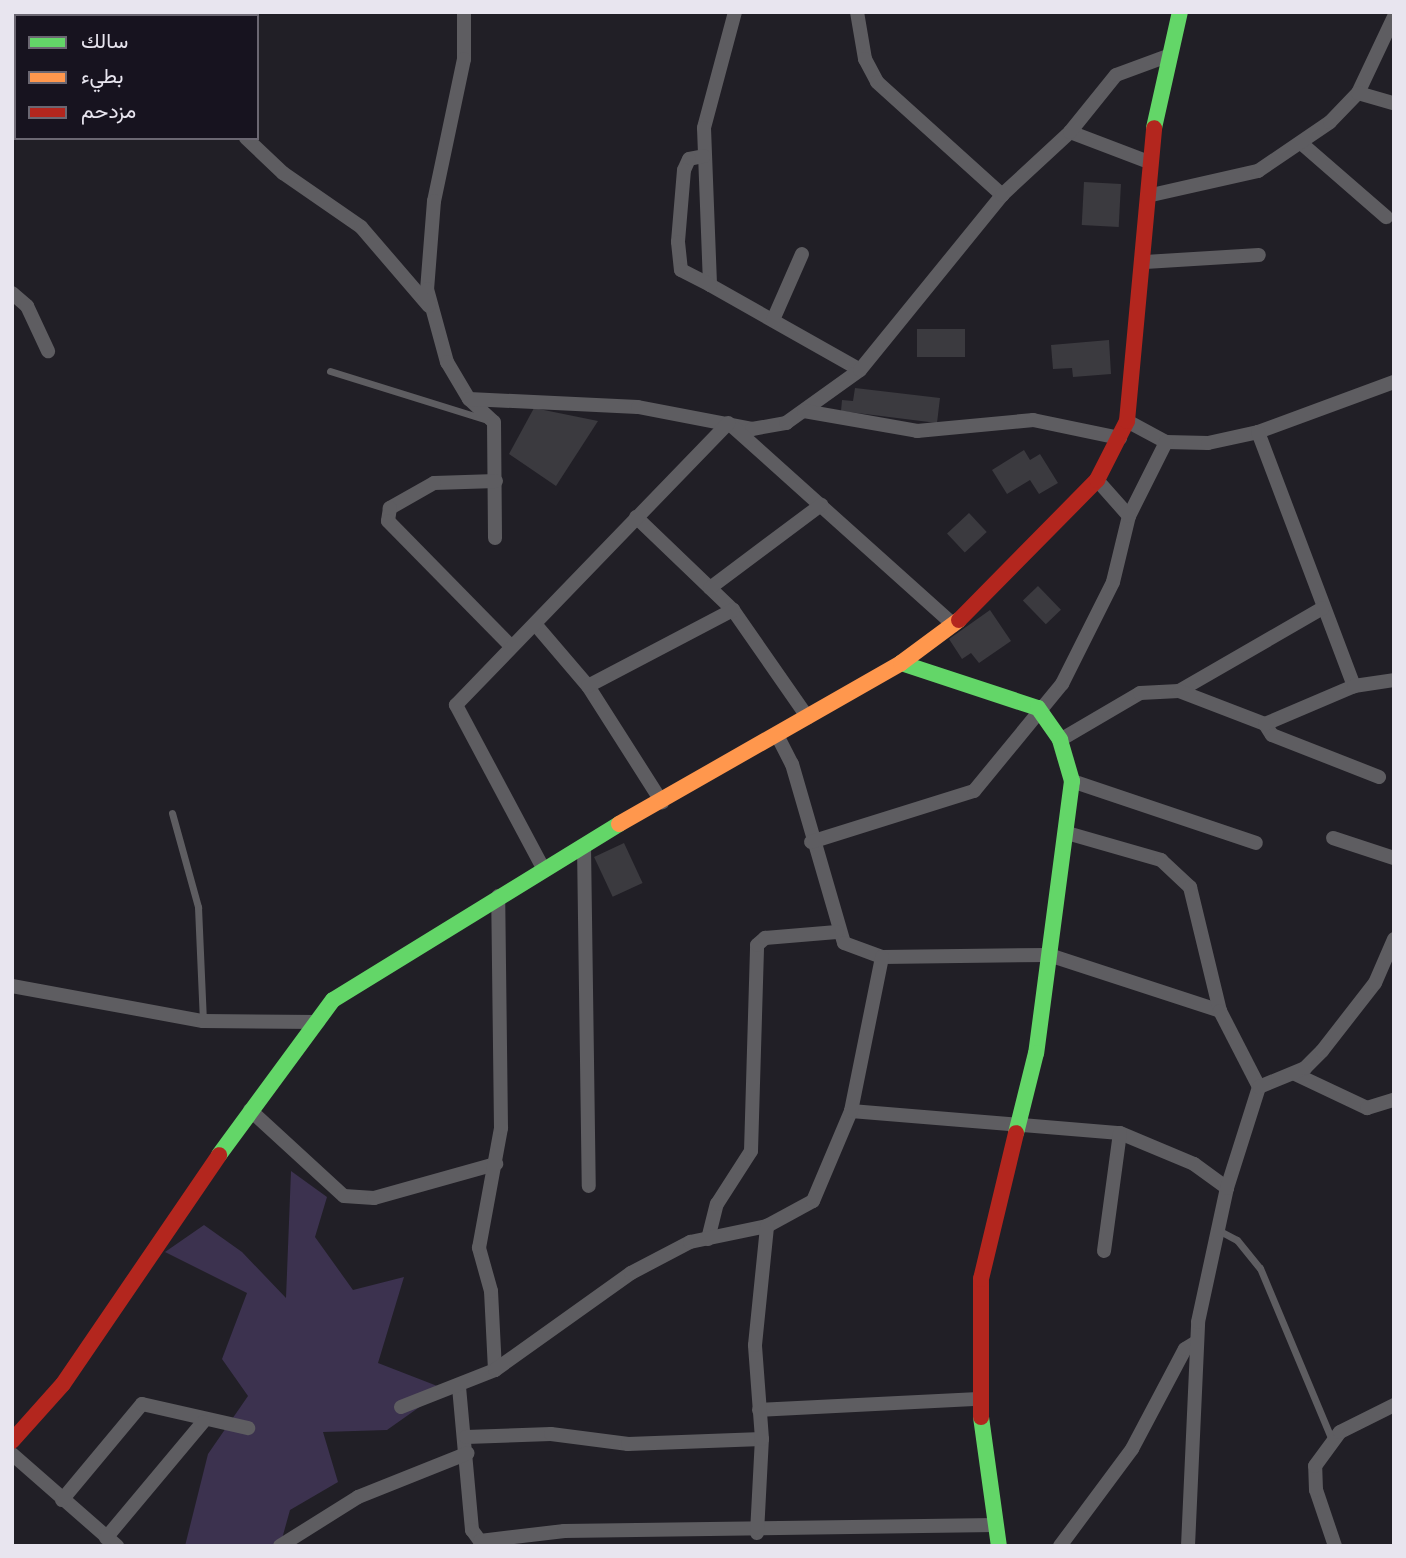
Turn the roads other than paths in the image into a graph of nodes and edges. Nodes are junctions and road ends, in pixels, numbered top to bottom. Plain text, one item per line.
1 (735, 12) edge
2 (857, 12) edge
3 (1180, 12) edge
4 (466, 13) edge
5 (1394, 17) edge
6 (1165, 57) junction
7 (1358, 93) junction
8 (1394, 103) edge
9 (1070, 132) junction
10 (248, 140) edge
11 (1301, 143) junction
12 (705, 156) junction
13 (1149, 162) junction
14 (1002, 195) junction
15 (1147, 196) junction
16 (1386, 217) dead end
17 (802, 254) dead end
18 (1259, 256) dead end
19 (1145, 262) junction
20 (710, 285) junction
21 (12, 293) edge
22 (430, 308) junction
23 (773, 320) junction
24 (48, 351) dead end
25 (860, 370) junction
26 (330, 371) dead end
27 (1394, 382) edge
28 (468, 399) junction
29 (804, 411) junction
30 (1127, 421) junction
31 (494, 422) junction
32 (728, 423) junction
33 (1258, 432) junction
34 (1119, 438) junction
35 (1166, 442) junction
36 (496, 481) junction
37 (1097, 481) junction
38 (821, 505) junction
39 (1129, 516) junction
40 (636, 517) junction
41 (495, 538) dead end
42 (710, 588) junction
43 (1323, 608) junction
44 (733, 610) junction
45 (535, 624) junction
46 (954, 625) junction
47 (510, 646) junction
48 (901, 663) junction
49 (1394, 680) edge
50 (588, 685) junction
51 (1354, 686) junction
52 (1180, 691) junction
53 (1038, 708) junction
54 (808, 718) junction
55 (1265, 724) junction
56 (778, 737) junction
57 (1060, 740) junction
58 (1379, 777) dead end
59 (1072, 781) junction
60 (662, 802) junction
61 (172, 813) dead end
62 (1067, 833) junction
63 (1333, 838) dead end
64 (811, 842) junction
65 (1256, 843) dead end
66 (584, 846) junction
67 (1394, 858) edge
68 (543, 868) junction
69 (498, 896) junction
70 (837, 932) junction
71 (1394, 939) edge
72 (1049, 955) junction
73 (882, 957) junction
74 (12, 986) edge
75 (1220, 1011) junction
76 (203, 1021) junction
77 (318, 1022) junction
78 (1296, 1074) junction
79 (1259, 1087) junction
80 (1394, 1100) edge
81 (250, 1110) junction
82 (851, 1111) junction
83 (1019, 1124) junction
84 (1120, 1133) junction
85 (496, 1164) junction
86 (589, 1186) dead end
87 (1227, 1188) junction
88 (767, 1226) junction
89 (1218, 1230) junction
90 (708, 1238) junction
91 (1104, 1251) dead end
92 (1195, 1343) junction
93 (495, 1370) junction
94 (459, 1387) junction
95 (979, 1399) junction
96 (1394, 1405) edge
97 (401, 1406) dead end
98 (760, 1410) junction
99 (203, 1422) junction
100 (248, 1428) dead end
101 (466, 1437) junction
102 (762, 1439) junction
103 (1332, 1440) junction
104 (12, 1441) edge
105 (468, 1453) junction
106 (12, 1454) edge
107 (62, 1500) junction
108 (995, 1525) junction
109 (757, 1532) junction
110 (112, 1542) edge
111 (280, 1546) edge
112 (999, 1546) edge
113 (1060, 1546) edge
114 (1188, 1546) edge
115 (1335, 1546) edge

1 - 12 street
2 - 14 street
3 - 6 street
4 - 22 street
5 - 7 street
6 - 9 street
6 - 13 street
7 - 8 street
7 - 11 street
9 - 13 street
9 - 14 street
10 - 22 street
11 - 15 street
11 - 16 street
12 - 20 street
12 - 20 street
13 - 15 street
14 - 25 street
15 - 19 street
17 - 23 street
18 - 19 street
19 - 30 street
20 - 23 street
21 - 24 street
22 - 28 street
23 - 25 street
25 - 29 street
26 - 31 lane
27 - 33 street
28 - 31 street
28 - 32 street
29 - 32 street
29 - 34 street
30 - 34 street
30 - 35 street
31 - 36 street
32 - 38 street
32 - 40 street
33 - 35 street
33 - 43 street
34 - 37 street
35 - 39 street
36 - 41 street
36 - 47 street
37 - 39 street
37 - 46 street
38 - 42 street
38 - 46 street
39 - 53 street
40 - 42 street
40 - 45 street
42 - 44 street
43 - 51 street
43 - 52 street
44 - 50 street
44 - 54 street
45 - 47 street
45 - 50 street
46 - 48 street
47 - 68 street
48 - 53 street
48 - 54 street
49 - 51 street
50 - 60 street
51 - 55 street
52 - 55 street
52 - 57 street
53 - 57 street
53 - 64 street
54 - 56 street
55 - 58 street
56 - 60 street
56 - 64 street
57 - 59 street
59 - 62 street
59 - 65 street
60 - 66 street
61 - 76 lane
62 - 72 street
62 - 75 street
63 - 67 street
64 - 70 street
66 - 68 street
66 - 86 street
68 - 69 street
69 - 77 street
69 - 85 street
70 - 73 street
70 - 90 street
71 - 78 street
72 - 73 street
72 - 75 street
72 - 83 street
73 - 82 street
74 - 76 street
75 - 79 street
76 - 77 street
77 - 81 street
78 - 79 street
78 - 80 street
79 - 87 street
81 - 85 street
81 - 104 street
82 - 83 street
82 - 88 street
83 - 84 street
83 - 95 street
84 - 87 street
84 - 91 street
85 - 93 street
87 - 89 street
88 - 90 street
88 - 98 street
89 - 92 street
89 - 103 lane
90 - 93 street
92 - 113 street
92 - 114 street
93 - 94 street
94 - 97 street
94 - 101 street
95 - 98 street
95 - 108 street
96 - 103 street
98 - 102 street
99 - 100 street
99 - 107 street
99 - 110 street
101 - 102 street
101 - 105 street
102 - 109 street
103 - 115 street
105 - 109 street
105 - 111 street
106 - 107 street
107 - 110 street
108 - 109 street
108 - 112 street

